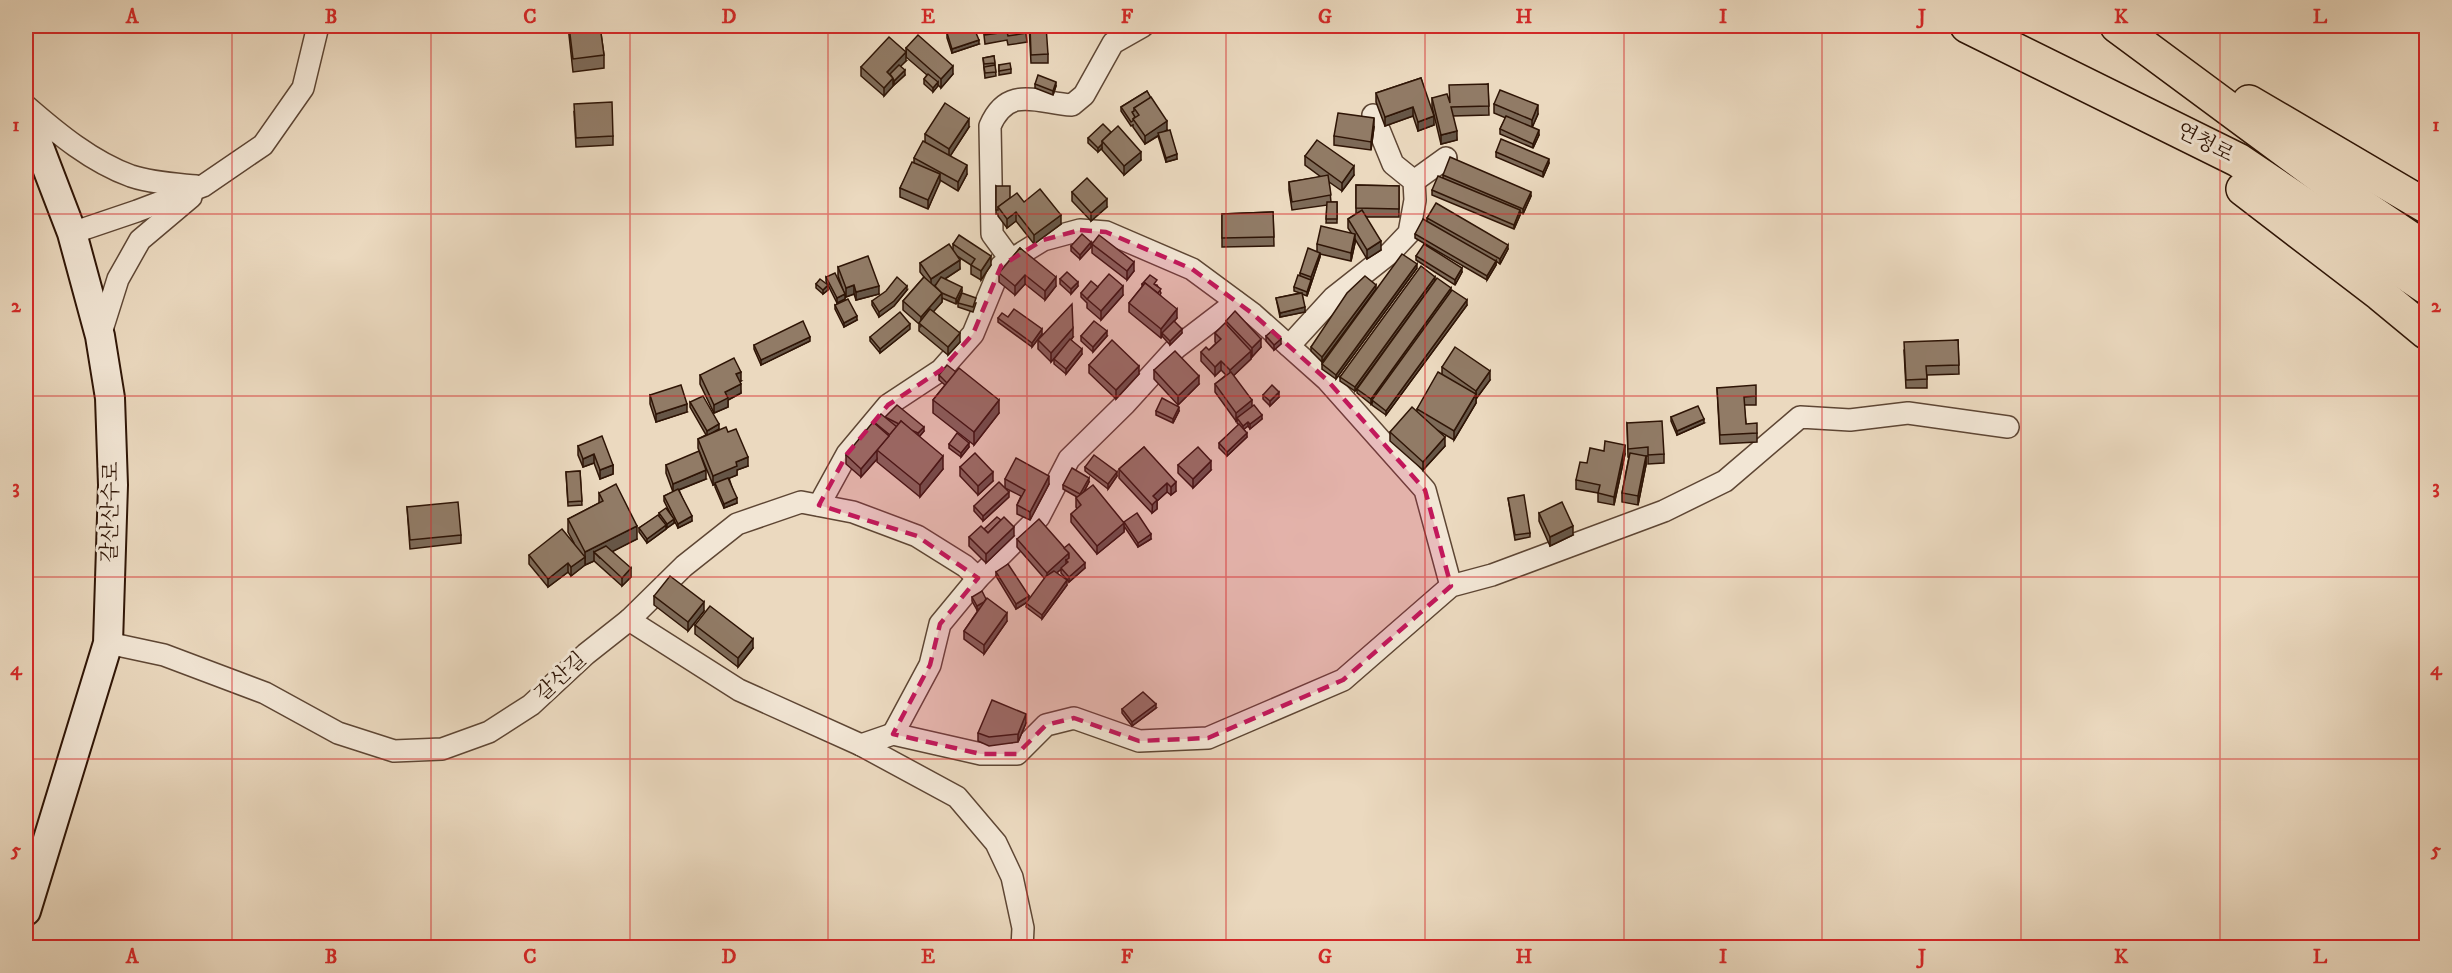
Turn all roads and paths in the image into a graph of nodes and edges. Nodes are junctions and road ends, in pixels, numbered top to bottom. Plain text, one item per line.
1 (318, 26) edge
2 (1143, 26) edge
3 (1967, 26) edge
4 (2117, 26) edge
5 (2107, 93) junction
6 (26, 106) edge
7 (26, 113) edge
8 (1373, 115) edge
9 (1446, 158) dead end
10 (1414, 181) junction
11 (203, 186) junction
12 (2427, 206) edge
13 (72, 233) junction
14 (2427, 249) edge
15 (1011, 260) junction
16 (2427, 287) edge
17 (1236, 302) junction
18 (2427, 332) edge
19 (100, 336) junction
20 (1289, 346) junction
21 (1972, 422) dead end
22 (819, 505) junction
23 (978, 578) junction
24 (1451, 586) junction
25 (629, 620) junction
26 (108, 643) junction
27 (893, 734) junction
28 (861, 745) junction
29 (26, 911) edge
30 (1022, 948) edge

1 - 11 street
2 - 15 street
3 - 5 highway, 연청로
4 - 12 highway
4 - 14 highway, 연청로
5 - 16 highway, 연청로
5 - 18 highway
6 - 11 street
7 - 13 main road, 갈산산수로
8 - 10 street
9 - 10 street
10 - 20 street
11 - 13 street
11 - 19 street
13 - 19 main road, 갈산산수로
15 - 17 street
15 - 22 street
17 - 20 street
17 - 23 street
19 - 26 main road, 갈산산수로
20 - 24 street
21 - 24 street
22 - 23 street, 갈산길
22 - 25 street, 갈산길
23 - 27 street
24 - 27 street
25 - 26 street, 갈산길
25 - 28 street
26 - 29 main road, 갈산산수로
27 - 28 street
28 - 30 street

